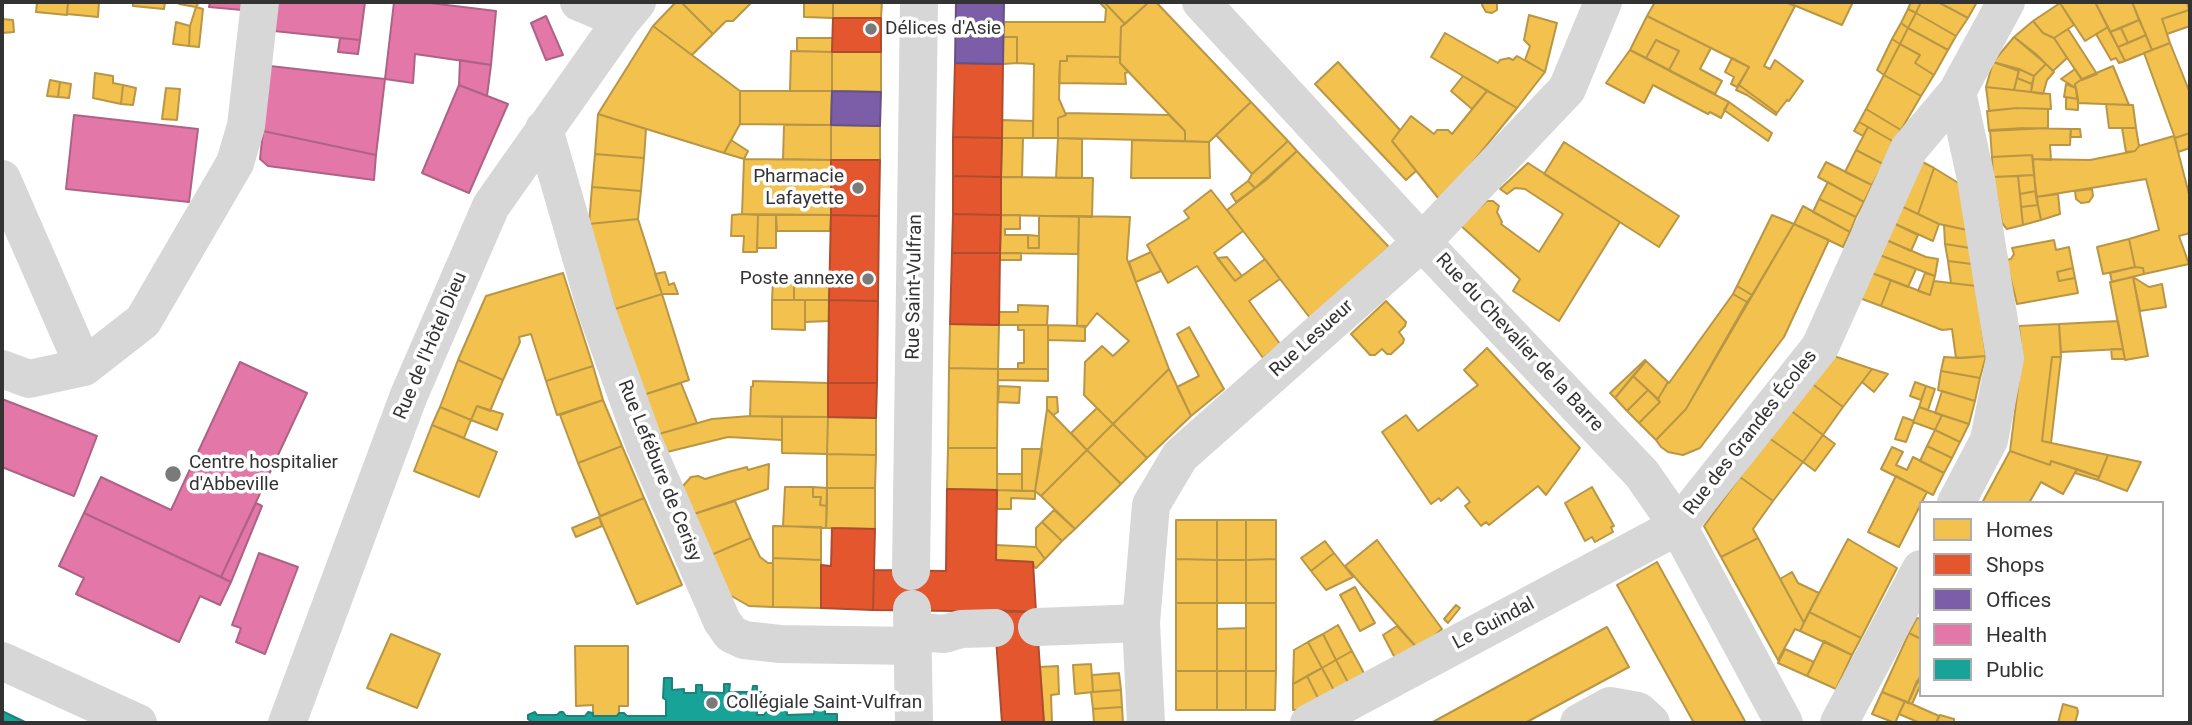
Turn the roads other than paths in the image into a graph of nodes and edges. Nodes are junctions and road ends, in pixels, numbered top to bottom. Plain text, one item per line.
1 (260, 2) edge
2 (579, 2) edge
3 (919, 2) edge
4 (1201, 2) edge
5 (1603, 2) edge
6 (2006, 2) edge
7 (630, 11) edge
8 (1957, 92) junction
9 (544, 129) junction
10 (2, 179) edge
11 (1422, 242) junction
12 (84, 367) junction
13 (2, 369) edge
14 (1957, 501) edge
15 (1678, 526) junction
16 (911, 571) dead end
17 (1919, 573) edge
18 (1141, 624) junction
19 (1038, 627) dead end
20 (995, 628) dead end
21 (912, 629) junction
22 (2, 661) edge
23 (138, 723) edge
24 (287, 723) edge
25 (914, 723) edge
26 (1146, 723) edge
27 (1309, 723) edge
28 (1578, 723) edge
29 (1651, 723) edge
30 (1784, 723) edge
31 (1839, 723) edge

1 - 12 street
2 - 7 street
3 - 16 street, Rue Saint-Vulfran
4 - 11 street, Rue du Chevalier de la Barre
5 - 11 street, Rue Lesueur
6 - 8 street, Rue des Grandes Écoles
7 - 9 street, Rue de l'Hôtel Dieu
8 - 14 street
8 - 15 street, Rue des Grandes Écoles
9 - 21 street, Rue Lefébure de Cerisy
9 - 24 street, Rue de l'Hôtel Dieu
10 - 12 street
11 - 15 street, Rue du Chevalier de la Barre
11 - 18 street, Rue Lesueur
12 - 13 street
15 - 27 street, Le Guindal
15 - 30 street, Rue du Chevalier de la Barre
17 - 31 street
18 - 19 street
18 - 26 street, Rue Lesueur
20 - 21 street
21 - 25 street
22 - 23 street
28 - 29 street

